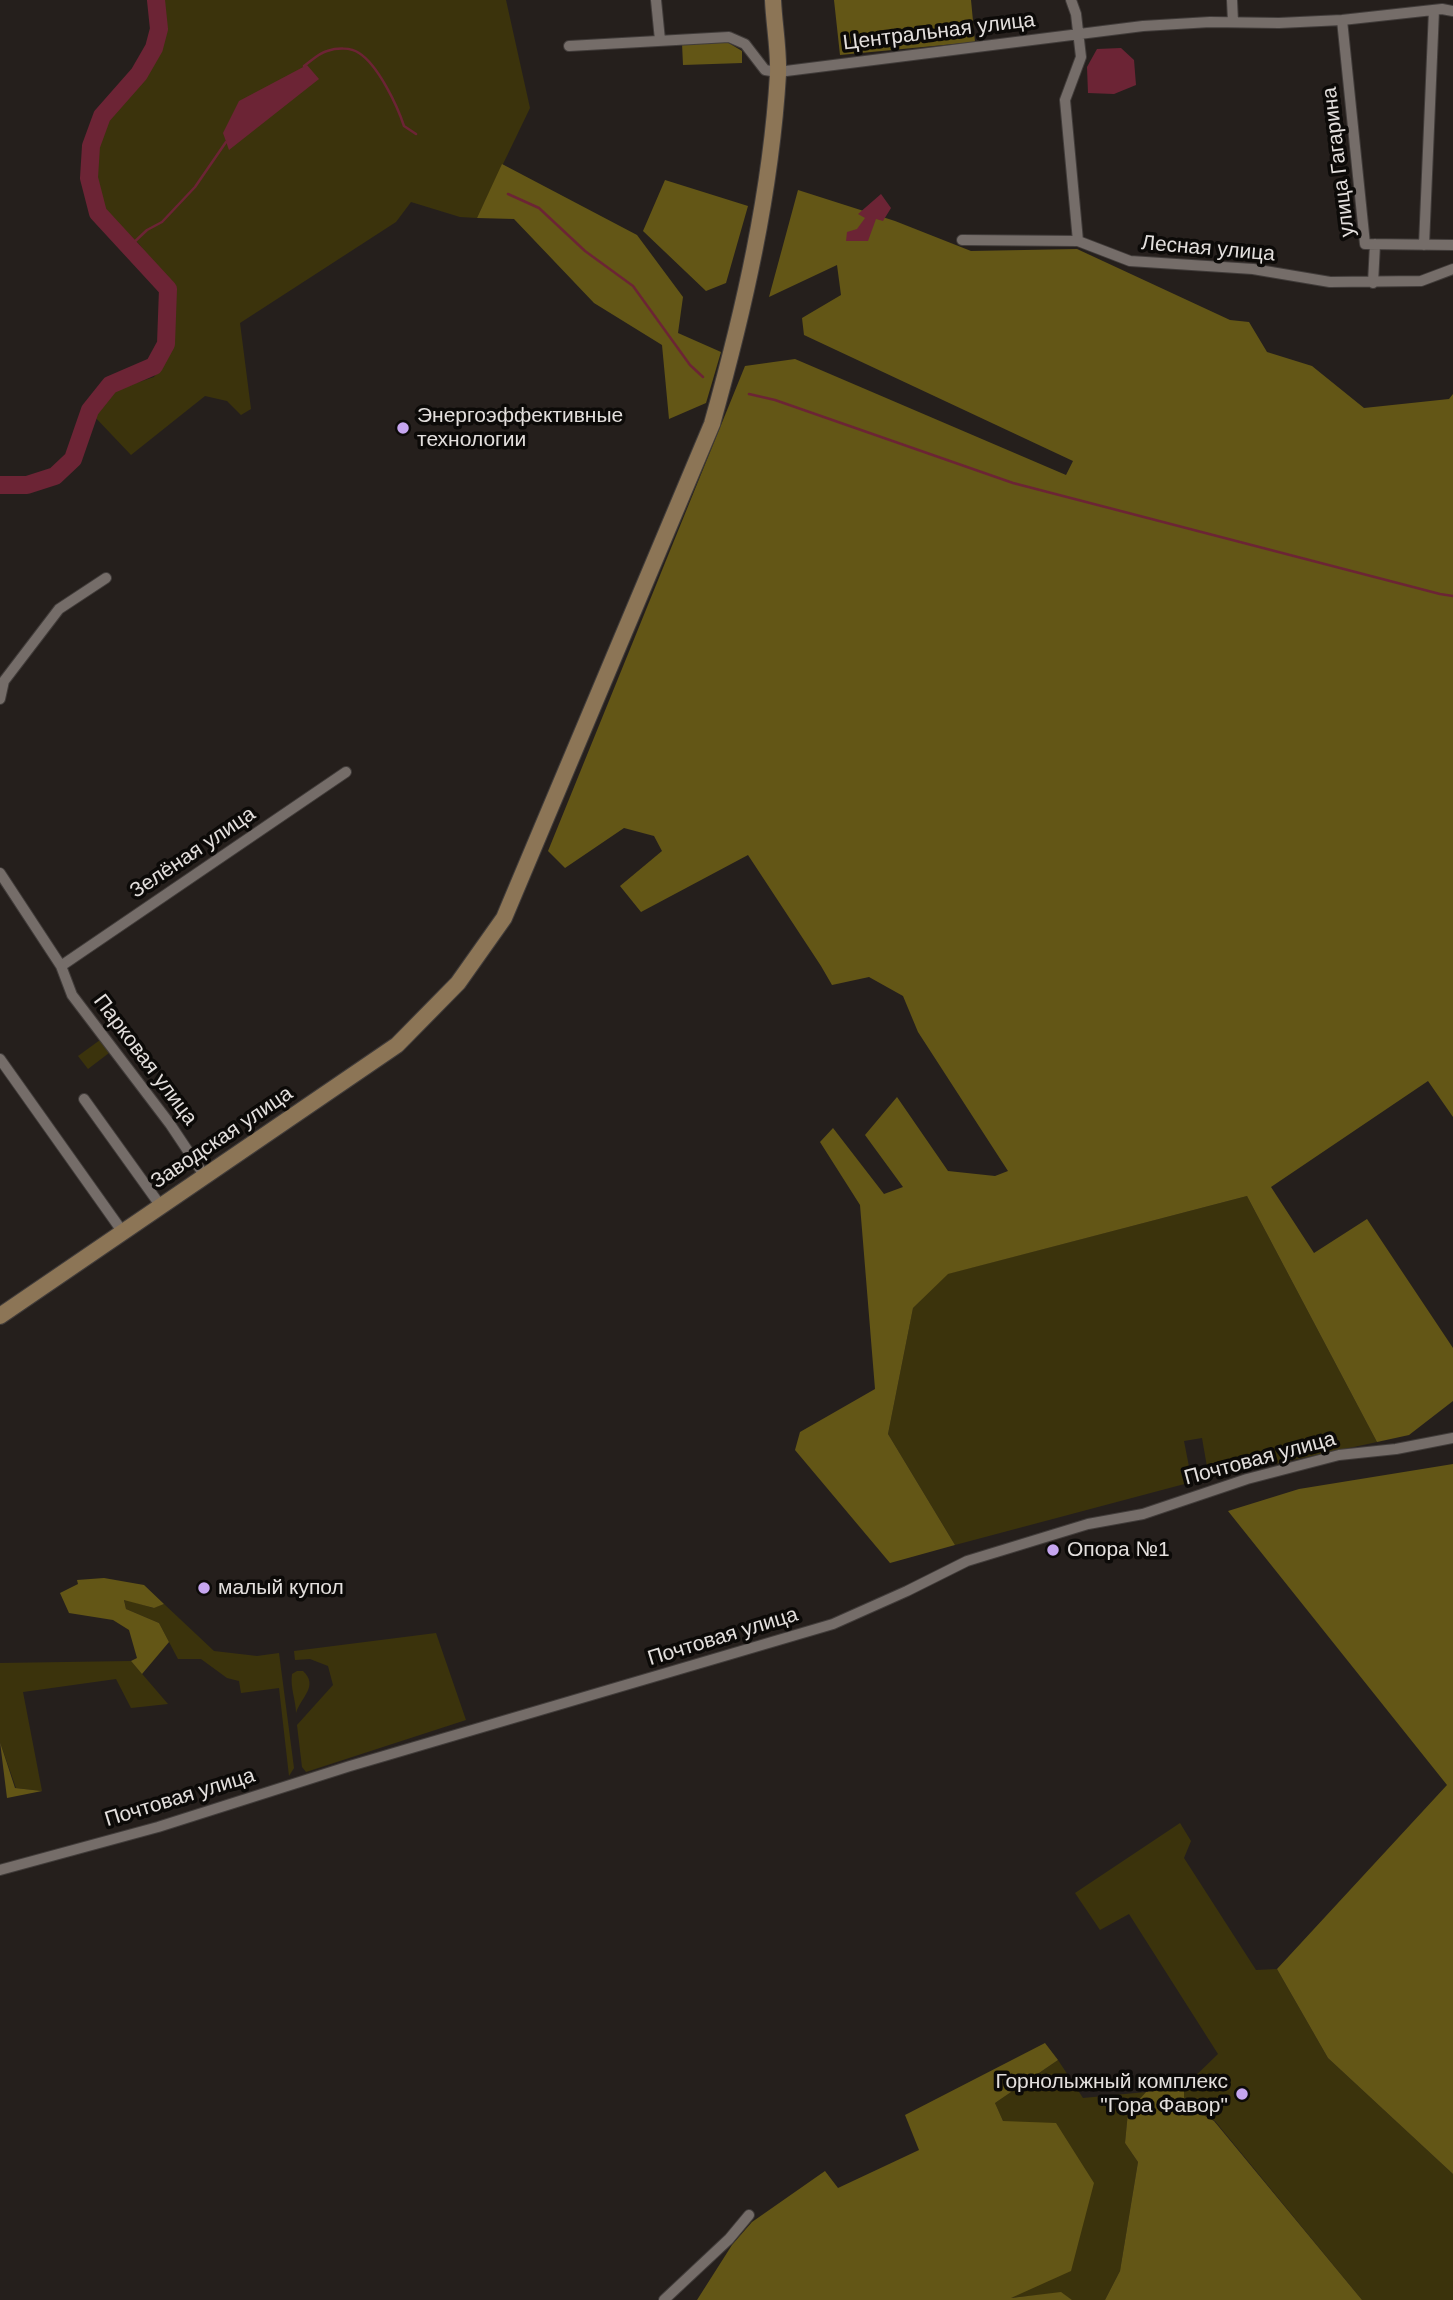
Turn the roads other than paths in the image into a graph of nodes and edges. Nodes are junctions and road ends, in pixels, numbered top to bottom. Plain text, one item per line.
1 (656, 0) edge
2 (773, 0) edge
3 (1071, 0) edge
4 (1232, 0) edge
5 (1434, 10) junction
6 (1453, 11) edge
7 (1342, 20) junction
8 (1233, 22) junction
9 (1079, 35) junction
10 (660, 40) junction
11 (569, 46) dead end
12 (778, 72) junction
13 (962, 240) dead end
14 (1078, 241) junction
15 (1375, 244) junction
16 (1424, 245) junction
17 (1453, 245) edge
18 (1453, 270) edge
19 (1373, 283) junction
20 (106, 578) dead end
21 (0, 699) edge
22 (346, 772) dead end
23 (0, 873) edge
24 (61, 966) junction
25 (0, 1059) edge
26 (84, 1098) dead end
27 (204, 1175) junction
28 (160, 1205) junction
29 (122, 1231) junction
30 (0, 1316) edge
31 (1453, 1438) edge
32 (0, 1870) edge
33 (749, 2216) dead end
34 (664, 2300) edge

1 - 10 street
2 - 12 main road, Заводская улица
3 - 9 street
4 - 8 street
5 - 6 street, Центральная улица
5 - 7 street, Центральная улица
5 - 16 street
7 - 8 street, Центральная улица
7 - 15 street, улица Гагарина
8 - 9 street, Центральная улица
9 - 12 street, Центральная улица
9 - 14 street
10 - 11 street
10 - 12 street
12 - 27 main road, Заводская улица
13 - 14 street, Лесная улица
14 - 19 street, Лесная улица
15 - 16 street, улица Гагарина
15 - 19 street
16 - 17 street, улица Гагарина
18 - 19 street, Лесная улица
20 - 21 street
22 - 24 street, Зелёная улица
23 - 24 street, Парковая улица
24 - 27 street, Парковая улица
25 - 29 street
26 - 28 street
27 - 28 main road, Заводская улица
28 - 29 main road, Заводская улица
29 - 30 main road, Заводская улица
31 - 32 street, Почтовая улица
33 - 34 street

